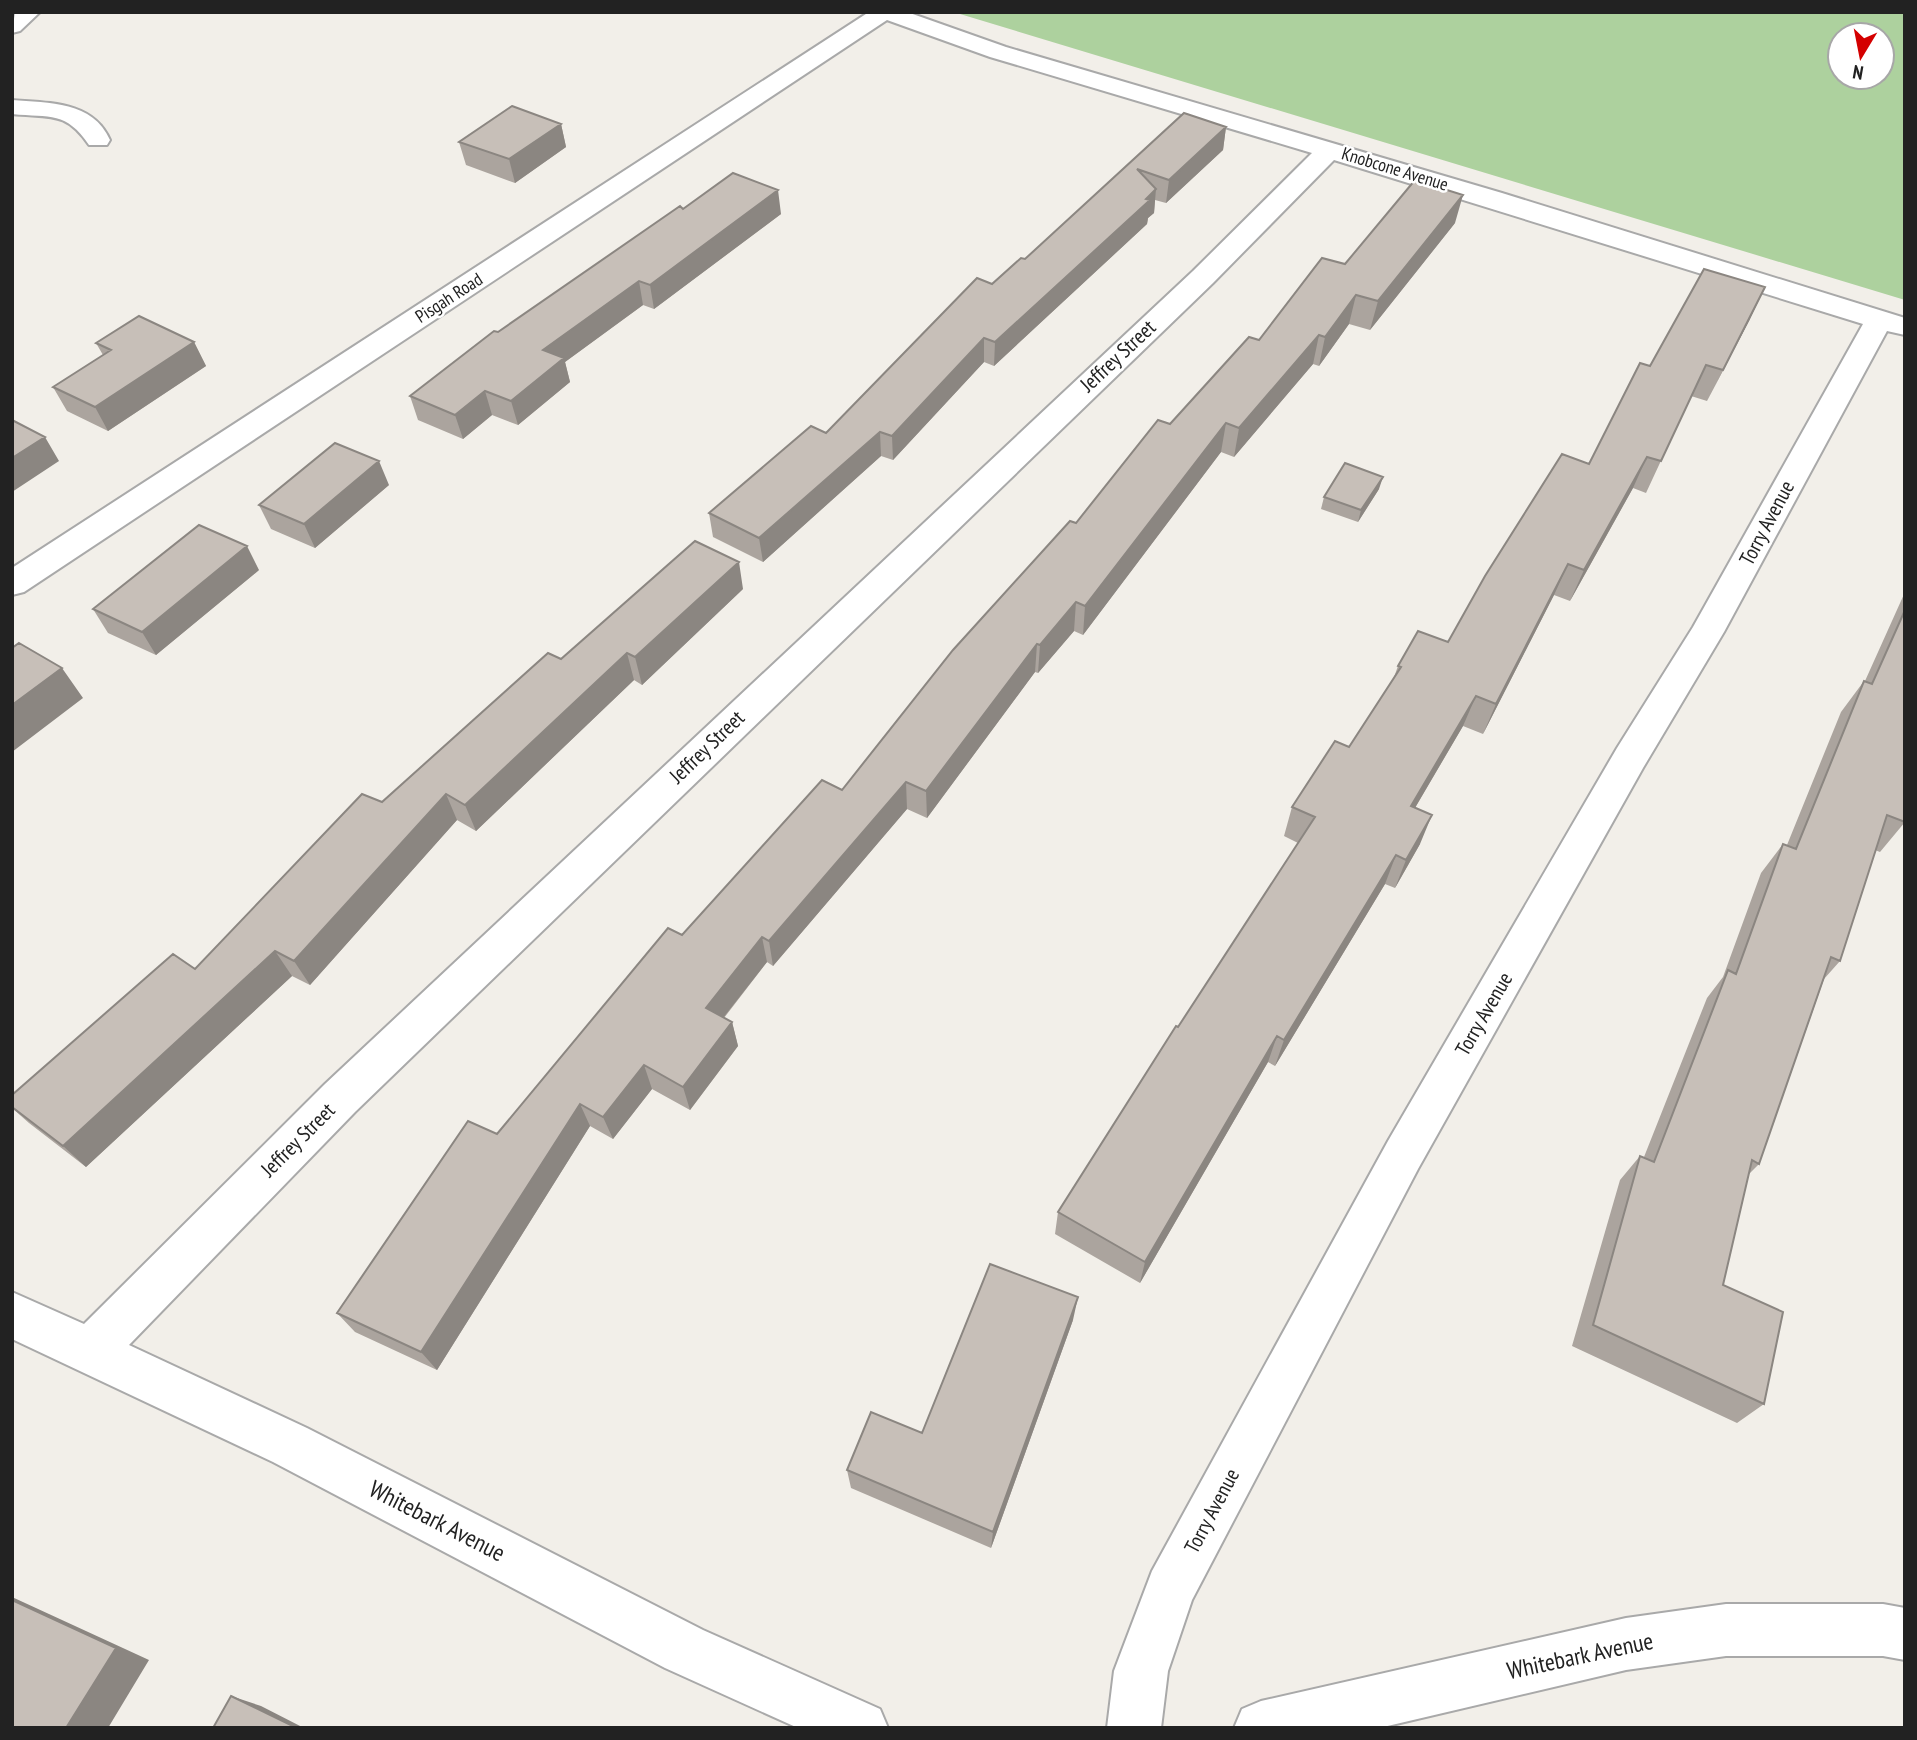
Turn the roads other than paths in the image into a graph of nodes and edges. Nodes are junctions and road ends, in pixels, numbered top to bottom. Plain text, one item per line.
1 (29, 12) edge
2 (885, 12) edge
3 (12, 26) edge
4 (12, 107) edge
5 (98, 140) dead end
6 (1330, 150) junction
7 (1892, 324) edge
8 (12, 584) edge
9 (12, 1315) edge
10 (91, 1351) junction
11 (1905, 1634) edge
12 (861, 1728) edge
13 (1134, 1728) edge
14 (1261, 1728) edge

1 - 3 street
2 - 6 street, Knobcone Avenue
2 - 8 street, Pisgah Road
4 - 5 street
6 - 7 street, Knobcone Avenue
6 - 10 street, Jeffrey Street
7 - 13 street, Torry Avenue
9 - 10 street, Whitebark Avenue
10 - 12 street, Whitebark Avenue
11 - 14 street, Whitebark Avenue

